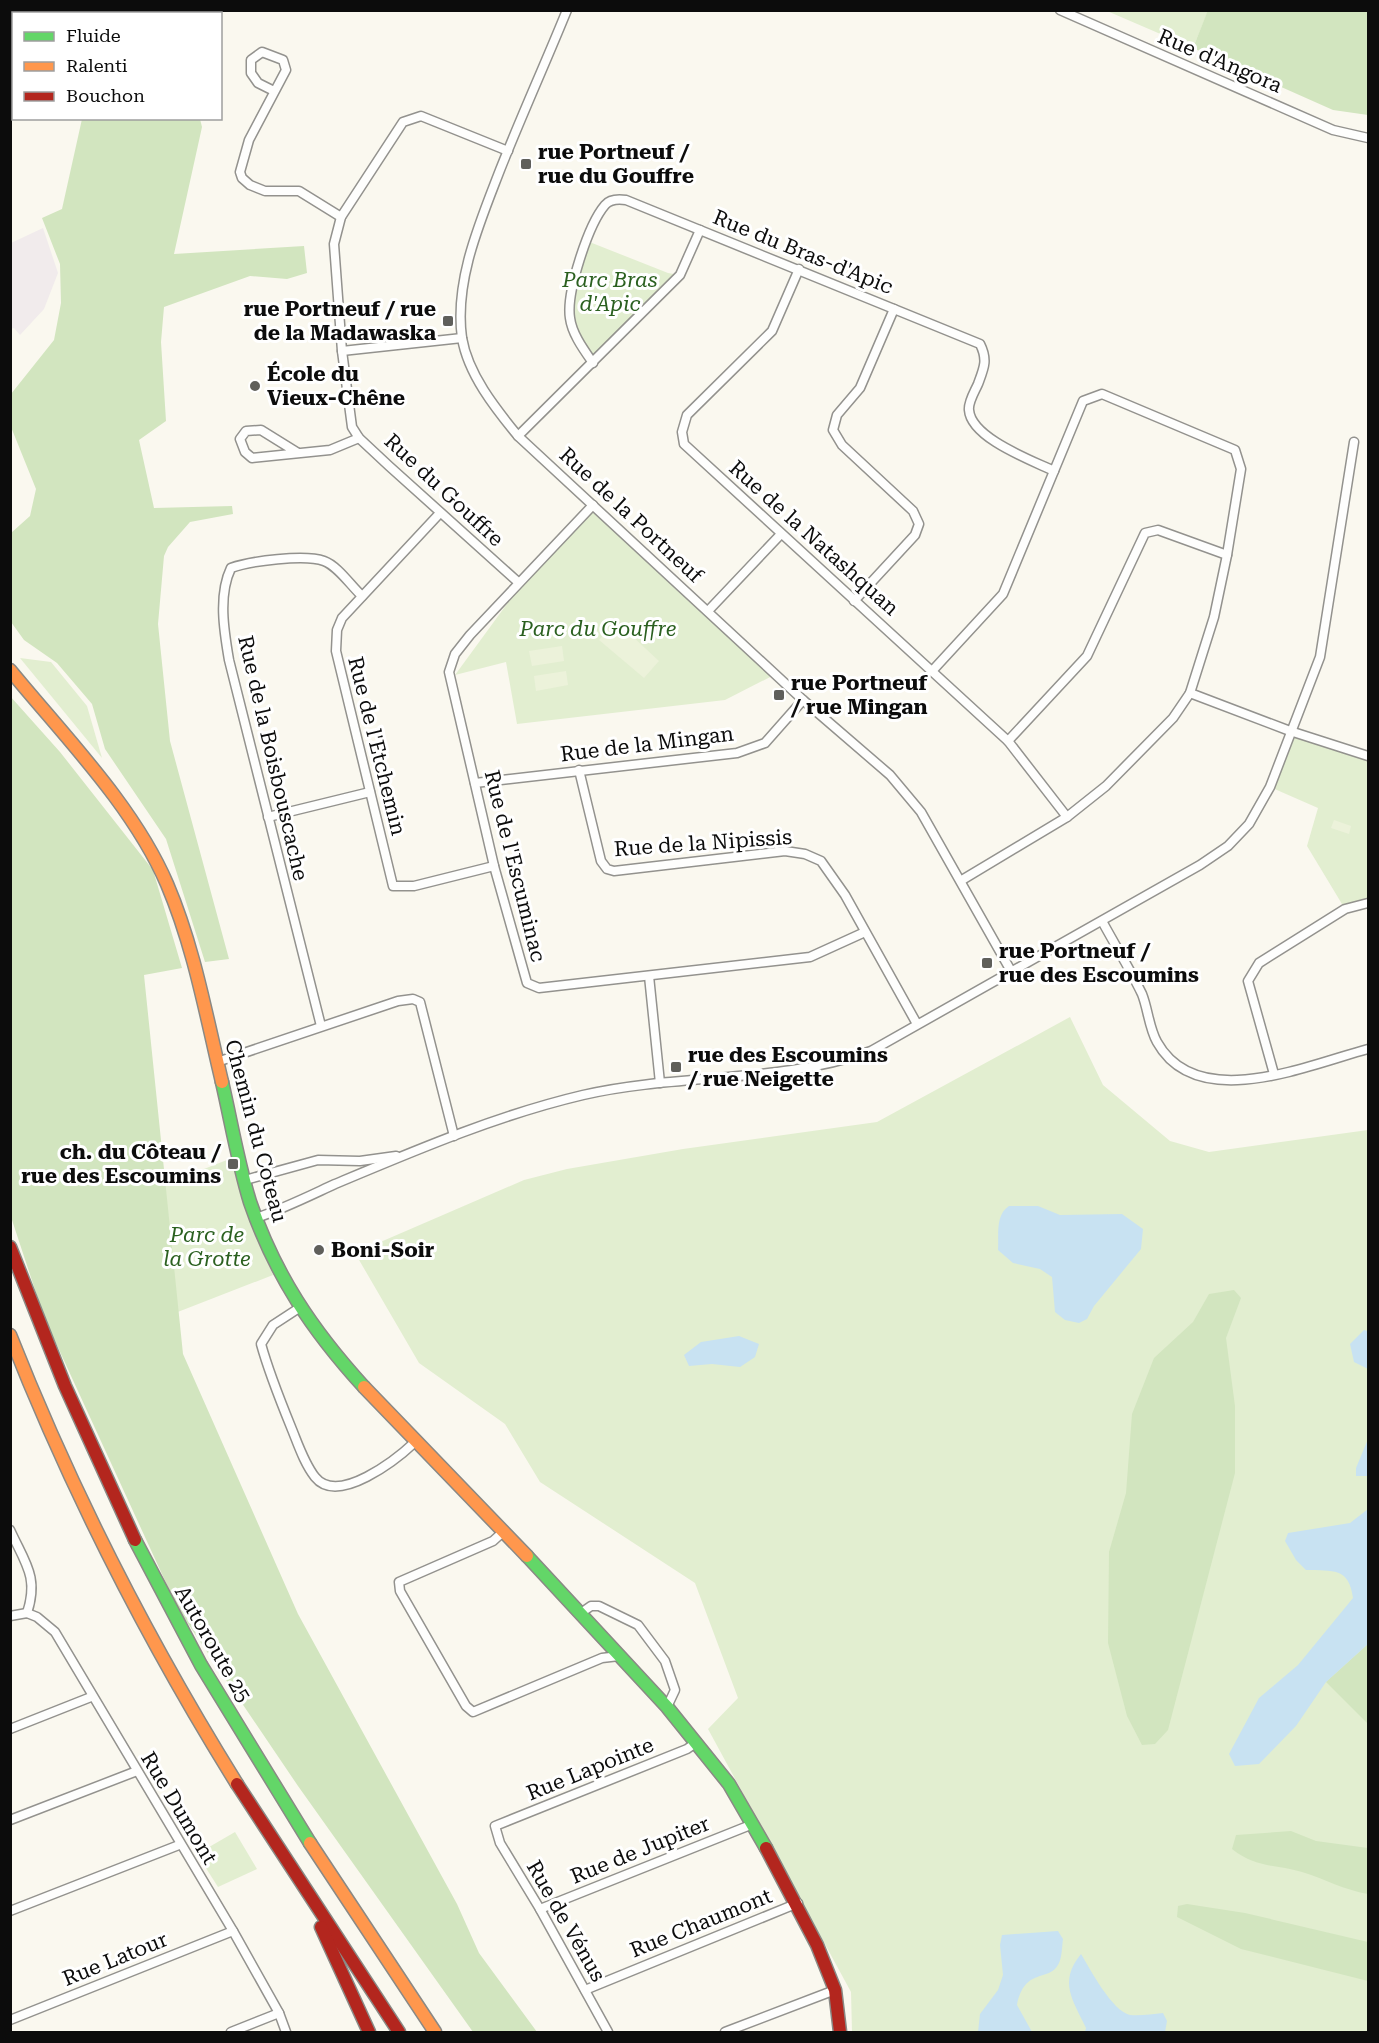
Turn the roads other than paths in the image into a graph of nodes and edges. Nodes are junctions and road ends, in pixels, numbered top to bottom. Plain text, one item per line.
1 (567, 10) edge
2 (1060, 10) edge
3 (274, 91) junction
4 (1368, 138) edge
5 (508, 152) junction
6 (341, 217) junction
7 (700, 230) junction
8 (799, 269) junction
9 (894, 309) junction
10 (462, 338) junction
11 (342, 351) junction
12 (593, 363) junction
13 (518, 436) junction
14 (360, 438) junction
15 (1354, 442) dead end
16 (298, 453) junction
17 (1054, 471) junction
18 (593, 505) junction
19 (440, 513) junction
20 (781, 534) junction
21 (1227, 555) junction
22 (518, 582) junction
23 (362, 596) junction
24 (854, 601) junction
25 (708, 611) junction
26 (10, 670) edge
27 (933, 670) junction
28 (1190, 693) junction
29 (803, 700) junction
30 (1290, 731) junction
31 (1008, 741) junction
32 (1368, 756) edge
33 (579, 770) junction
34 (475, 783) junction
35 (370, 792) junction
36 (268, 817) junction
37 (1067, 817) junction
38 (494, 866) junction
39 (962, 880) junction
40 (1368, 903) edge
41 (1102, 921) junction
42 (865, 932) junction
43 (1011, 971) junction
44 (649, 976) junction
45 (917, 1024) junction
46 (321, 1026) junction
47 (1368, 1049) edge
48 (217, 1062) junction
49 (1274, 1074) junction
50 (660, 1083) junction
51 (454, 1136) junction
52 (409, 1154) junction
53 (245, 1180) junction
54 (256, 1218) junction
55 (10, 1247) edge
56 (299, 1308) junction
57 (10, 1335) edge
58 (415, 1442) junction
59 (10, 1530) edge
60 (504, 1531) junction
61 (27, 1613) junction
62 (581, 1613) junction
63 (10, 1616) edge
64 (619, 1656) junction
65 (91, 1697) junction
66 (667, 1707) junction
67 (10, 1729) edge
68 (697, 1742) junction
69 (136, 1771) junction
70 (10, 1820) edge
71 (753, 1824) junction
72 (495, 1826) joint
73 (179, 1845) junction
74 (293, 1868) junction
75 (798, 1903) junction
76 (540, 1909) junction
77 (10, 1911) edge
78 (233, 1931) junction
79 (585, 1990) junction
80 (835, 1990) junction
81 (279, 2013) junction
82 (10, 2020) edge
83 (231, 2032) edge
84 (286, 2032) edge
85 (369, 2032) edge
86 (399, 2032) edge
87 (435, 2032) edge
88 (608, 2032) edge
89 (725, 2032) edge
90 (840, 2032) edge

1 - 5 street, Rue de la Portneuf
2 - 4 street, Rue d'Angora
3 - 3 street
3 - 6 street
5 - 6 street, Rue du Gouffre
5 - 10 street, Rue de la Portneuf
6 - 11 street, Rue du Gouffre
7 - 8 street, Rue du Bras-d'Apic
7 - 12 street
7 - 12 street, Rue du Bras-d'Apic
8 - 9 street, Rue du Bras-d'Apic
8 - 20 street, Rue de la Natashquan
9 - 17 street, Rue du Bras-d'Apic
9 - 24 street
10 - 11 street
10 - 13 street, Rue de la Portneuf
11 - 14 street, Rue du Gouffre
12 - 13 street
13 - 18 street, Rue de la Portneuf
14 - 16 street
14 - 19 street, Rue du Gouffre
15 - 30 street
16 - 16 street
17 - 21 street
17 - 27 street
18 - 22 street, Rue de l'Escuminac
18 - 25 street, Rue de la Portneuf
19 - 22 street, Rue du Gouffre
19 - 23 street, Rue de l'Etchemin
20 - 24 street, Rue de la Natashquan
20 - 25 street
21 - 28 street
21 - 31 street
22 - 34 street, Rue de l'Escuminac
23 - 35 street, Rue de l'Etchemin
23 - 36 street, Rue de la Boisbouscache
24 - 27 street, Rue de la Natashquan
25 - 29 street, Rue de la Portneuf
26 - 48 main road, Chemin du Coteau
27 - 31 street, Rue de la Natashquan
28 - 30 street
28 - 37 street
29 - 33 street, Rue de la Mingan
29 - 39 street, Rue de la Portneuf
30 - 32 street
30 - 41 street
31 - 37 street, Rue de la Natashquan
33 - 34 street, Rue de la Mingan
33 - 42 street, Rue de la Nipissis
34 - 38 street, Rue de l'Escuminac
35 - 36 street
35 - 38 street, Rue de l'Etchemin
36 - 46 street, Rue de la Boisbouscache
37 - 39 street
38 - 44 street, Rue de l'Escuminac
39 - 43 street, Rue de la Portneuf
40 - 49 street
41 - 43 street
41 - 49 street
42 - 44 street, Rue de l'Escuminac
42 - 45 street, Rue de la Nipissis
43 - 45 street
44 - 50 street
45 - 50 street
46 - 48 street
46 - 51 street
47 - 49 street
48 - 53 main road, Chemin du Coteau
50 - 51 street
51 - 52 street
52 - 53 street
52 - 54 street
53 - 54 main road, Chemin du Coteau
54 - 56 main road, Chemin du Coteau
55 - 87 main road, Autoroute 25
56 - 58 main road, Chemin du Coteau
56 - 58 street
57 - 74 main road
58 - 60 main road, Chemin du Coteau
59 - 61 street
60 - 62 main road, Chemin du Coteau
60 - 64 street
61 - 63 street
61 - 65 street, Rue Dumont
62 - 64 main road, Chemin du Coteau
62 - 66 street
64 - 66 main road, Chemin du Coteau
65 - 67 street
65 - 69 street, Rue Dumont
66 - 68 main road, Chemin du Coteau
68 - 71 main road, Chemin du Coteau
68 - 72 street, Rue Lapointe
69 - 70 street
69 - 73 street, Rue Dumont
71 - 75 main road, Chemin du Coteau
71 - 76 street, Rue de Jupiter
72 - 76 street, Rue de Vénus
73 - 77 street
73 - 78 street, Rue Dumont
74 - 85 main road
74 - 86 main road
75 - 79 street, Rue Chaumont
75 - 80 main road, Chemin du Coteau
76 - 79 street, Rue de Vénus
78 - 81 street, Rue Dumont
78 - 82 street, Rue Latour
79 - 88 street, Rue de Vénus
80 - 89 street
80 - 90 main road, Chemin du Coteau
81 - 83 street
81 - 84 street, Rue Dumont

